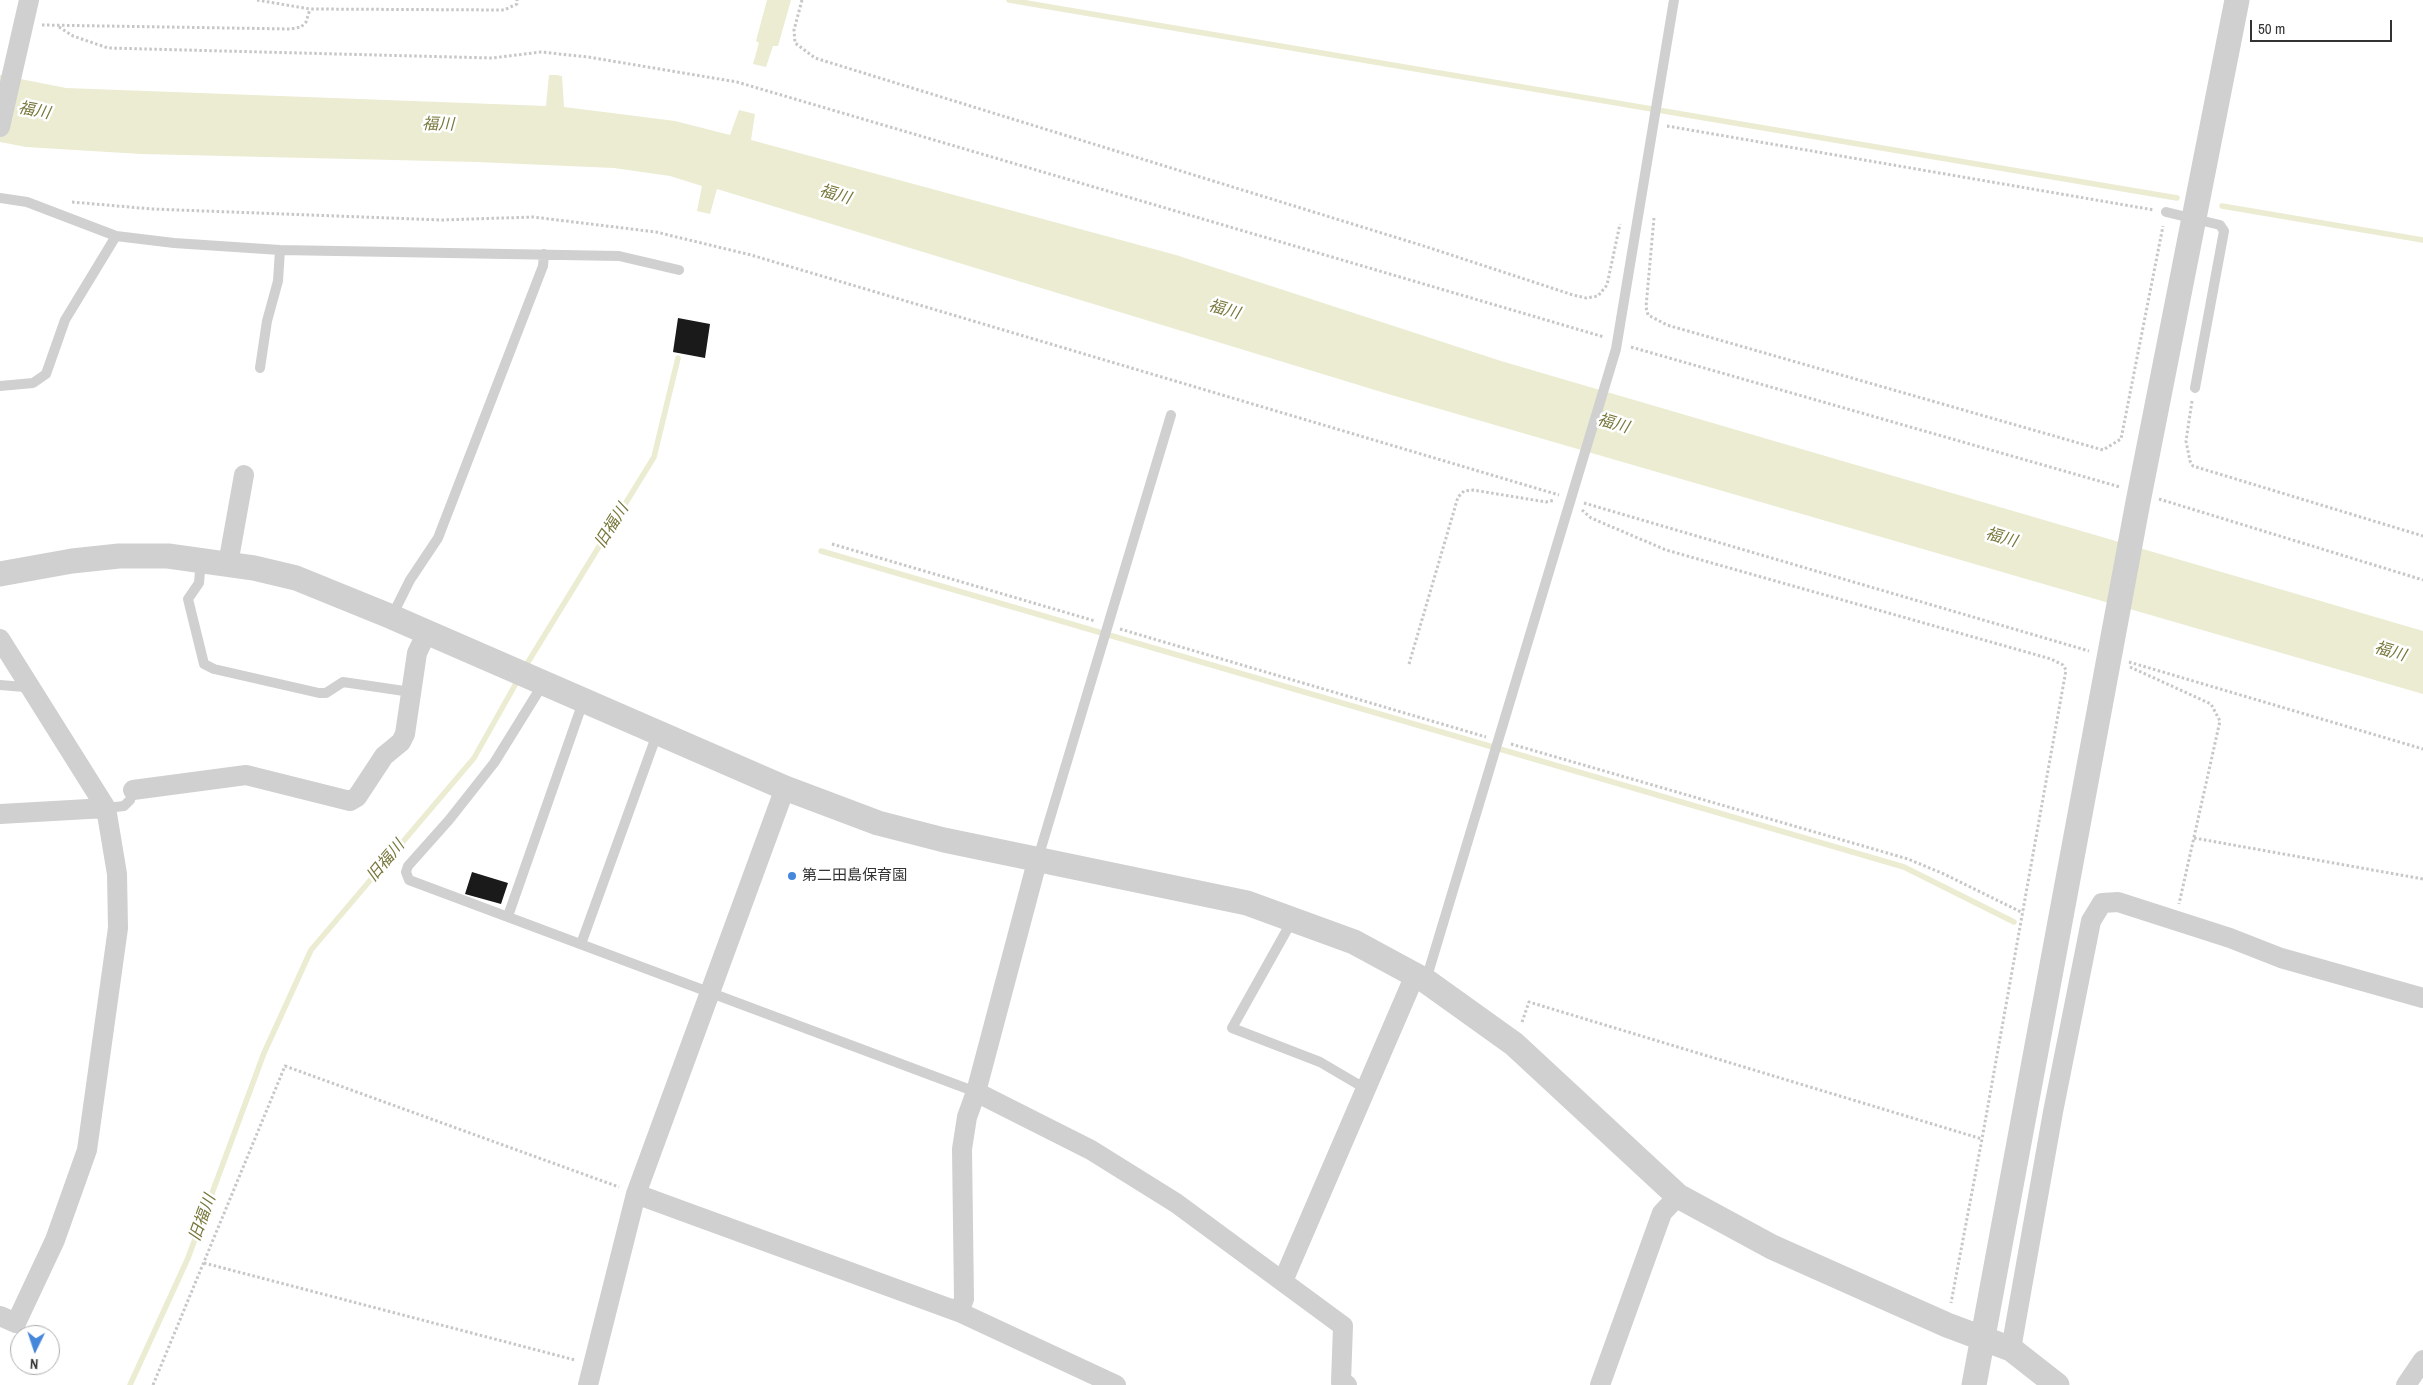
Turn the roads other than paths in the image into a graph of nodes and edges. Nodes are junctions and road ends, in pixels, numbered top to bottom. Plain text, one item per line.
1 (29, 0) edge
2 (1674, 0) edge
3 (2237, 0) edge
4 (0, 127) edge
5 (0, 198) edge
6 (2166, 212) road end
7 (2196, 219) junction
8 (116, 236) junction
9 (280, 250) junction
10 (544, 254) junction
11 (679, 270) dead end
12 (260, 368) dead end
13 (0, 386) edge
14 (2195, 388) road end
15 (1171, 415) dead end
16 (244, 475) dead end
17 (201, 560) junction
18 (228, 564) junction
19 (0, 574) edge
20 (392, 616) junction
21 (427, 632) junction
22 (0, 639) edge
23 (28, 684) junction
24 (543, 684) junction
25 (0, 685) edge
26 (411, 692) junction
27 (583, 702) junction
28 (657, 734) junction
29 (786, 788) junction
30 (133, 790) joint
31 (106, 808) junction
32 (0, 814) edge
33 (1038, 858) junction
34 (508, 916) junction
35 (1293, 918) junction
36 (581, 944) junction
37 (1420, 978) junction
38 (711, 992) junction
39 (2423, 998) edge
40 (1366, 1089) junction
41 (976, 1092) junction
42 (636, 1194) junction
43 (1678, 1196) junction
44 (1283, 1281) junction
45 (959, 1312) junction
46 (0, 1316) edge
47 (1983, 1340) junction
48 (2011, 1349) junction
49 (2423, 1360) edge
50 (588, 1385) edge
51 (1116, 1385) edge
52 (1347, 1385) edge
53 (1600, 1385) edge
54 (1974, 1385) edge
55 (2057, 1385) edge
56 (2406, 1385) edge

1 - 4 street
2 - 37 lane
3 - 7 street
5 - 8 lane
6 - 7 lane
7 - 14 lane
7 - 47 street
8 - 9 lane
8 - 13 lane
9 - 10 lane
9 - 12 lane
10 - 11 lane
10 - 20 lane
15 - 33 lane
16 - 18 street
17 - 18 street
17 - 19 street
17 - 26 lane
18 - 20 street
20 - 21 street
21 - 24 street
21 - 26 street
22 - 23 street
23 - 25 lane
23 - 31 street
24 - 27 street
24 - 34 lane
26 - 30 street
27 - 28 street
27 - 34 lane
28 - 29 street
28 - 36 lane
29 - 33 street
29 - 38 street
30 - 31 lane
31 - 32 street
31 - 46 street
33 - 35 street
33 - 41 street
34 - 36 lane
35 - 37 street
35 - 40 lane
36 - 38 lane
37 - 40 street
37 - 43 street
38 - 41 lane
38 - 42 street
39 - 48 street
40 - 44 street
41 - 44 street
41 - 45 street
42 - 45 street
42 - 50 street
43 - 47 street
43 - 53 street
44 - 52 street
45 - 51 street
47 - 48 street
47 - 54 street
48 - 55 street
49 - 56 street

